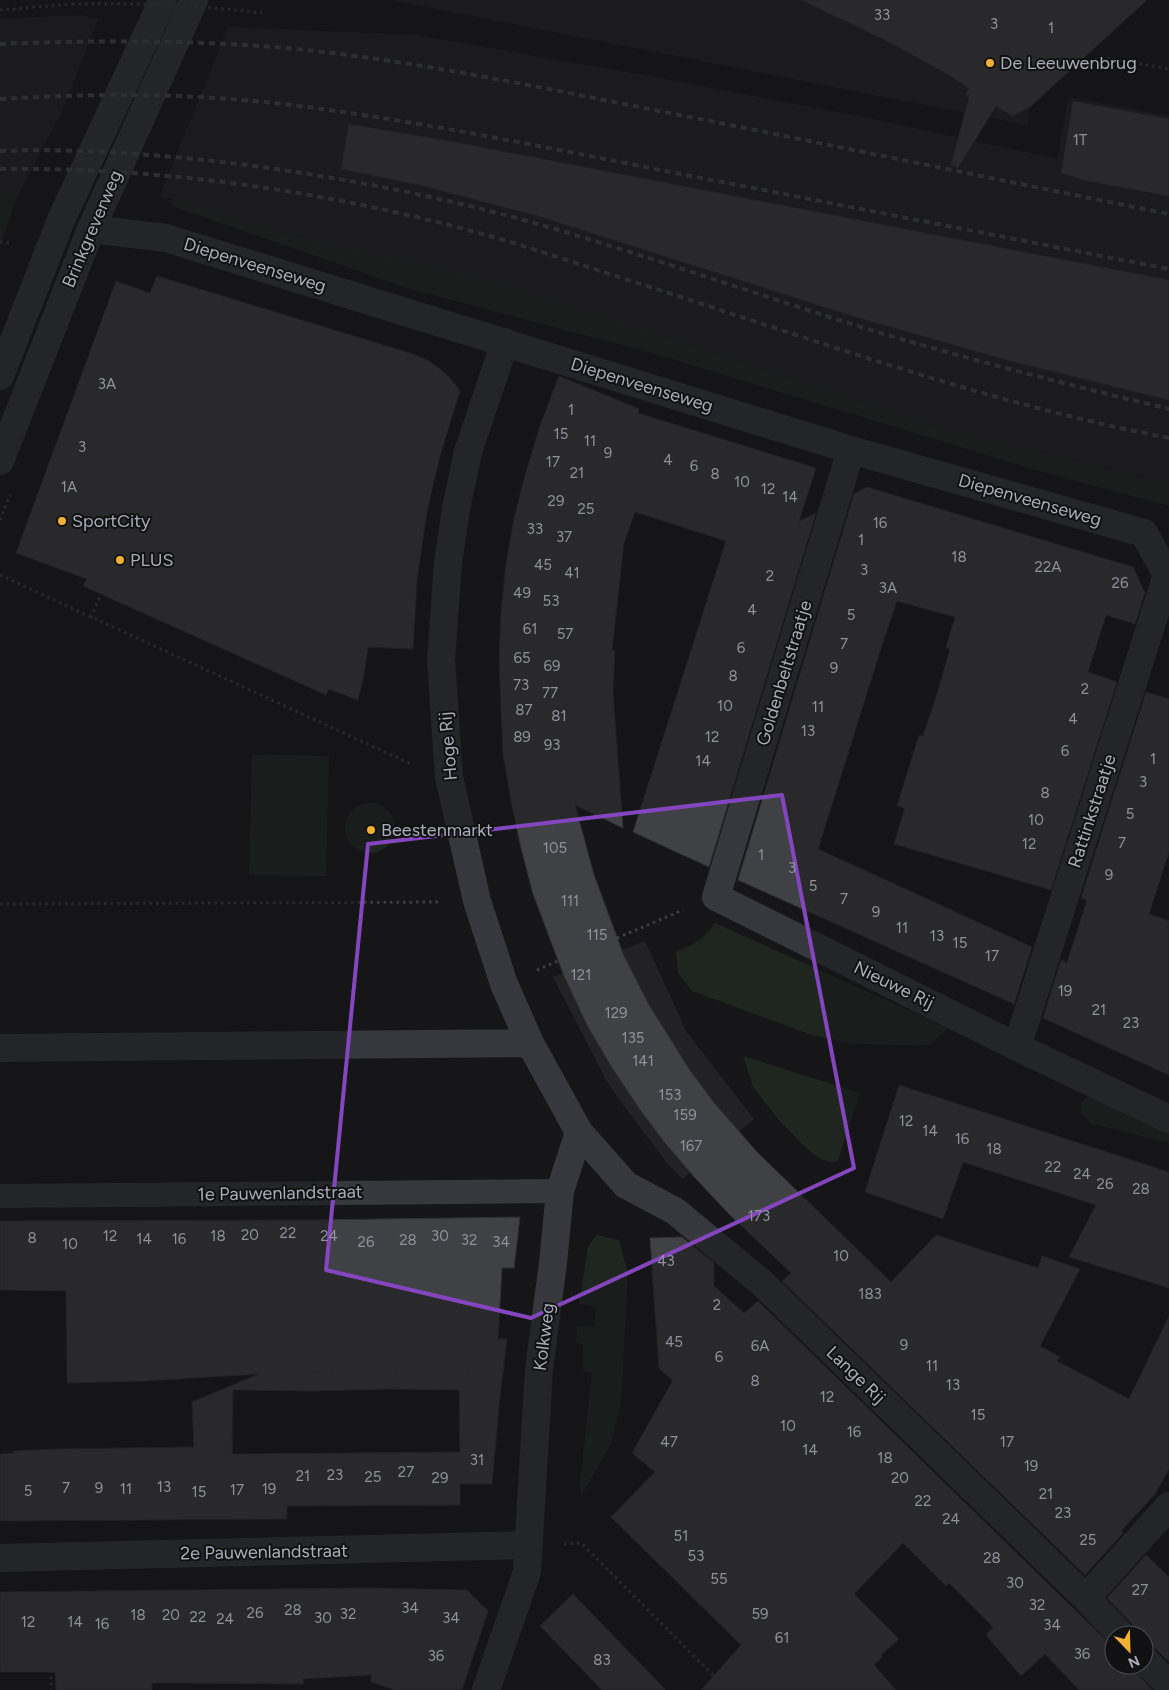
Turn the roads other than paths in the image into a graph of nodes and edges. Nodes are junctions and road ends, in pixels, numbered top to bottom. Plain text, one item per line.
1 (163, 0) edge
2 (194, 0) edge
3 (100, 230) junction
4 (505, 342) junction
5 (0, 376) edge
6 (851, 450) junction
7 (0, 461) edge
8 (1168, 575) edge
9 (716, 897) joint
10 (530, 1043) junction
11 (1017, 1047) junction
12 (0, 1048) edge
13 (1169, 1119) edge
14 (579, 1132) junction
15 (560, 1191) junction
16 (0, 1196) edge
17 (1169, 1506) edge
18 (528, 1545) junction
19 (0, 1558) edge
20 (1086, 1598) junction
21 (1112, 1625) edge
22 (1154, 1669) edge
23 (1169, 1685) edge
24 (486, 1690) edge

1 - 5 street, Brinkgreverweg
2 - 3 street, Brinkgreverweg
3 - 4 street, Diepenveenseweg
3 - 7 street, Brinkgreverweg
4 - 6 street, Diepenveenseweg
4 - 10 street, Hoge Rij
6 - 8 street, Diepenveenseweg
6 - 9 street, Goldenbeltstraatje
8 - 11 street, Rattinkstraatje
9 - 11 street, Nieuwe Rij
10 - 12 street
10 - 14 street, Hoge Rij
11 - 13 street, Nieuwe Rij
14 - 15 street, Kolkweg
14 - 20 street, Lange Rij
15 - 16 street, 1e Pauwenlandstraat
15 - 18 street, Kolkweg
17 - 20 street
18 - 19 street, 2e Pauwenlandstraat
18 - 24 street, Kolkweg
20 - 21 street, Lange Rij
22 - 23 street

